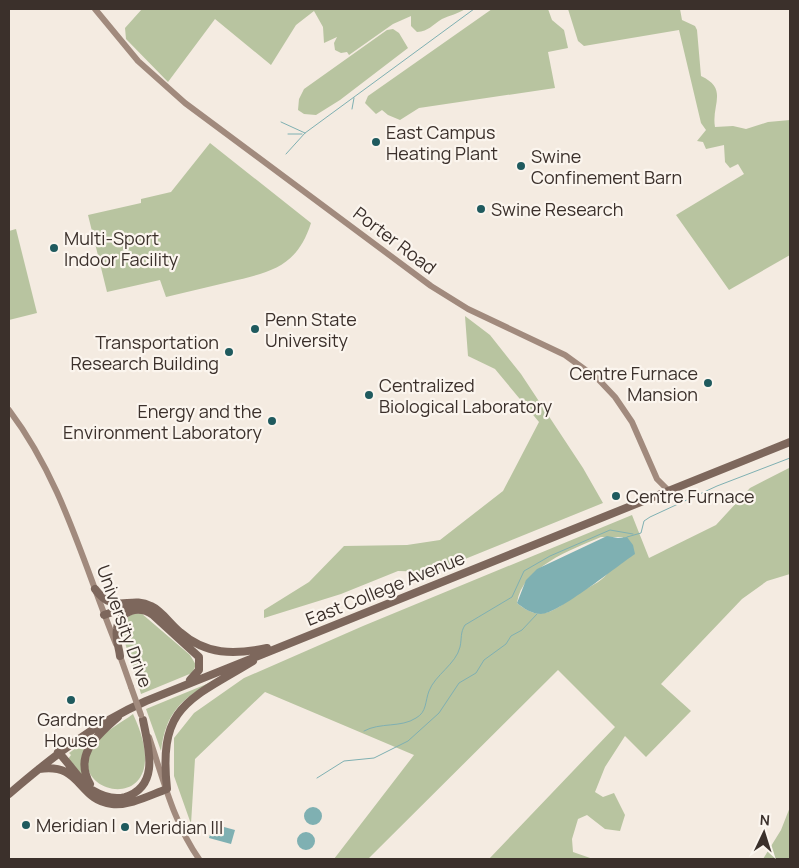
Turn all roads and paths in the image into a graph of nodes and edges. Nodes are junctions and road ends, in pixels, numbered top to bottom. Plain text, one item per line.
1 (95, 9) edge
2 (9, 410) edge
3 (790, 442) edge
4 (668, 491) junction
5 (95, 589) junction
6 (134, 603) junction
7 (104, 615) junction
8 (288, 643) junction
9 (275, 648) junction
10 (120, 656) junction
11 (184, 685) junction
12 (131, 707) junction
13 (142, 718) junction
14 (58, 752) junction
15 (37, 770) junction
16 (167, 789) junction
17 (98, 793) junction
18 (9, 794) edge
19 (199, 859) edge

1 - 4 street, Porter Road
2 - 5 street, University Drive
3 - 4 main road, East College Avenue
4 - 8 main road, East College Avenue
5 - 6 main road
5 - 7 street, University Drive
6 - 7 main road
6 - 8 main road
7 - 10 street, University Drive
8 - 9 main road, East College Avenue
9 - 11 main road, East College Avenue
9 - 16 main road
10 - 11 main road
10 - 13 street, University Drive, bridge
11 - 12 main road, East College Avenue
12 - 14 main road, East College Avenue
12 - 17 main road
13 - 16 street, University Drive
13 - 17 main road
14 - 15 main road, East College Avenue
14 - 17 main road
15 - 16 main road
15 - 18 main road, East College Avenue
16 - 19 street, University Drive

